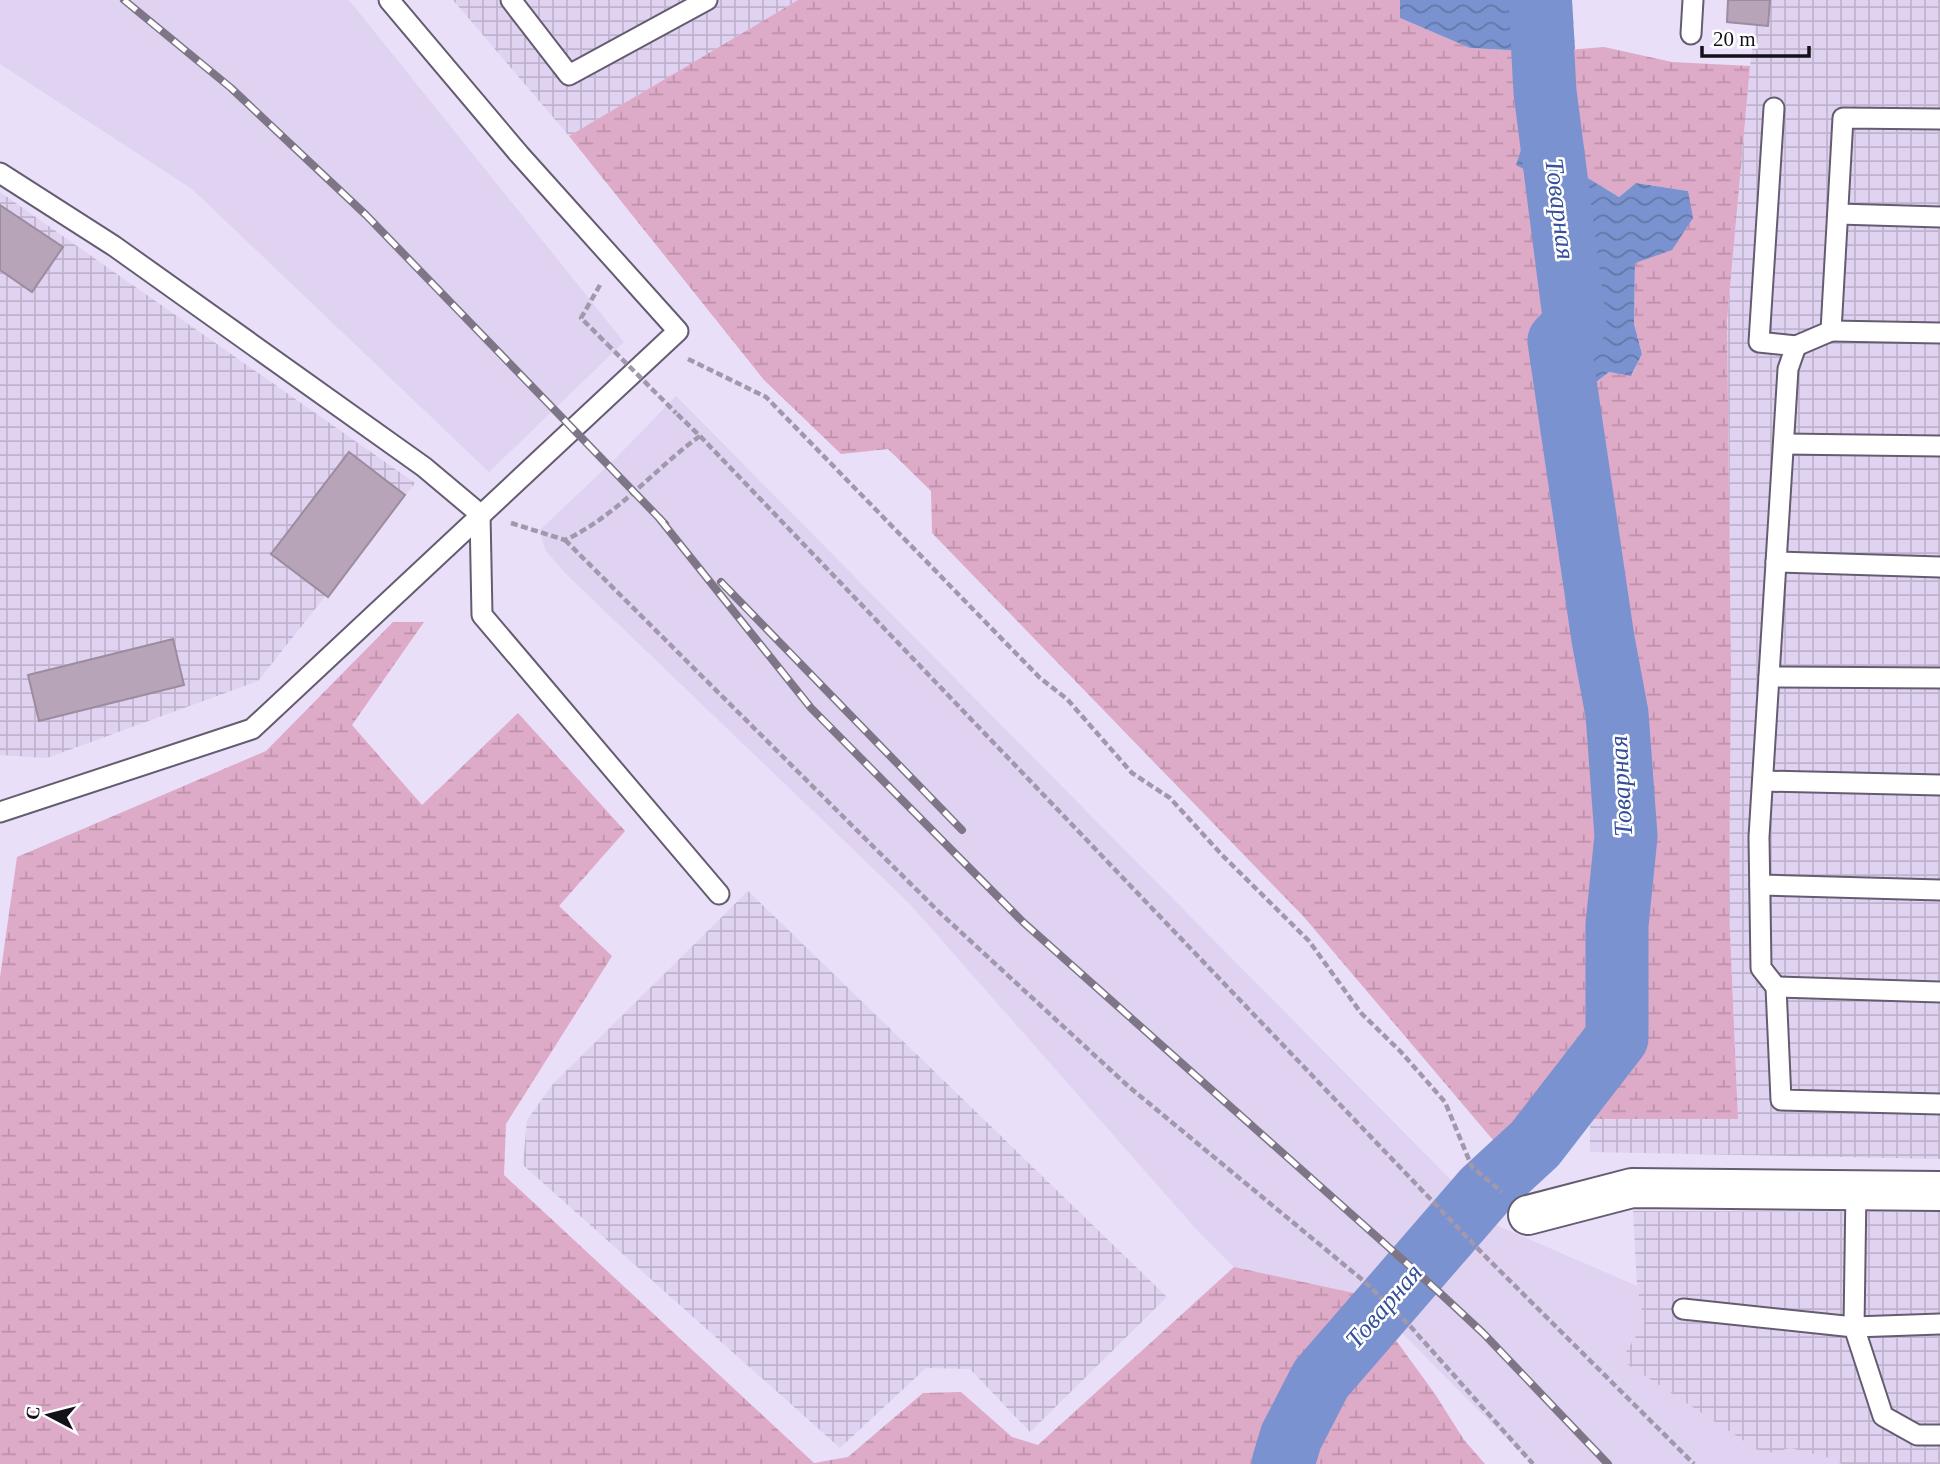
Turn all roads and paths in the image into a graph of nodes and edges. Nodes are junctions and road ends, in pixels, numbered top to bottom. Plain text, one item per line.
1 (389, 0) edge
2 (511, 0) edge
3 (707, 0) edge
4 (1693, 0) edge
5 (1691, 34) dead end
6 (1774, 108) dead end
7 (1940, 119) edge
8 (0, 173) edge
9 (1838, 214) junction
10 (1940, 217) edge
11 (615, 260) junction
12 (1831, 331) junction
13 (1940, 333) edge
14 (662, 346) junction
15 (1796, 346) junction
16 (699, 436) junction
17 (1784, 444) junction
18 (1940, 446) edge
19 (480, 514) junction
20 (565, 540) junction
21 (1776, 562) junction
22 (1940, 567) edge
23 (1769, 677) junction
24 (1940, 678) edge
25 (1763, 781) junction
26 (1940, 785) edge
27 (0, 812) edge
28 (1760, 885) junction
29 (1940, 890) edge
30 (719, 894) dead end
31 (1776, 987) junction
32 (1940, 992) edge
33 (1940, 1104) edge
34 (1856, 1190) junction
35 (1940, 1191) edge
36 (1518, 1206) joint
37 (1683, 1309) dead end
38 (1940, 1324) edge
39 (1854, 1327) junction
40 (1940, 1434) edge
41 (1533, 1464) edge
42 (1693, 1464) edge

1 - 11 lane
2 - 3 lane
4 - 5 lane
6 - 15 lane
7 - 9 lane
8 - 19 lane
9 - 10 lane
9 - 12 lane
11 - 14 lane
11 - 16 path, bridge
12 - 13 lane
12 - 15 lane
14 - 19 lane
14 - 36 path
15 - 17 lane
16 - 20 path
16 - 42 path
17 - 18 lane
17 - 21 lane
19 - 20 path
19 - 27 lane
19 - 30 lane
20 - 41 path
21 - 22 lane
21 - 23 lane
23 - 24 lane
23 - 25 lane
25 - 26 lane
25 - 28 lane
28 - 29 lane
28 - 31 lane
31 - 32 lane
31 - 33 lane
34 - 35 street
34 - 36 street
34 - 39 lane
37 - 39 lane
38 - 39 lane
39 - 40 lane

